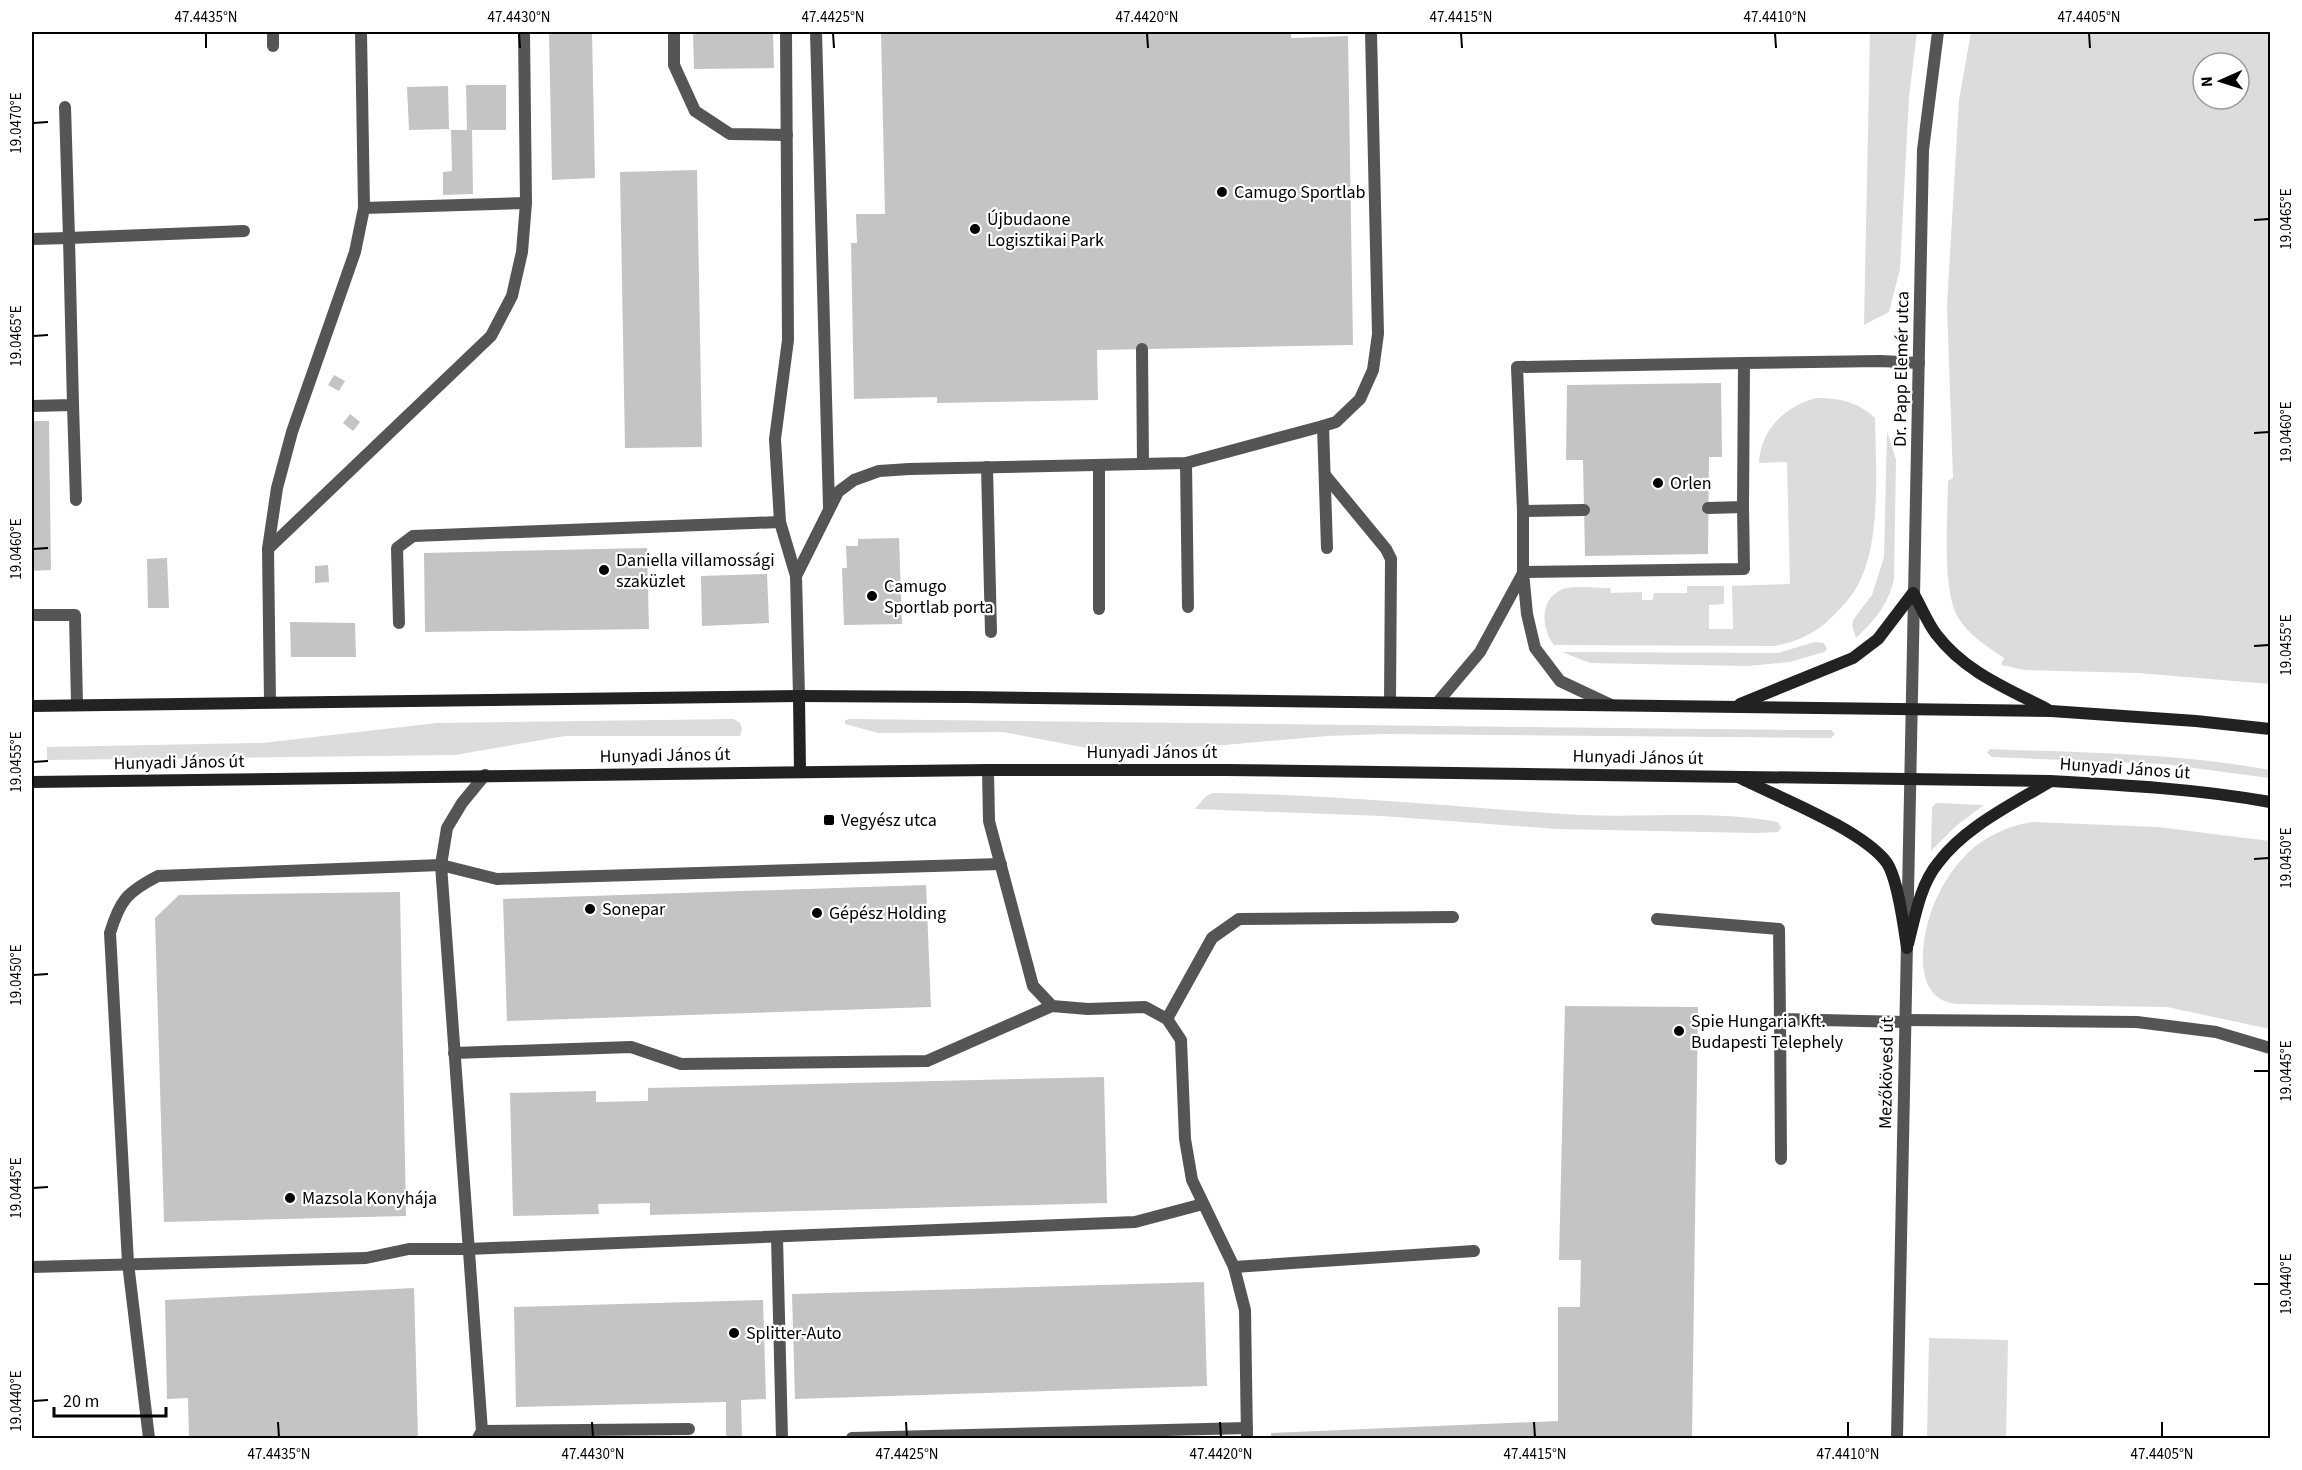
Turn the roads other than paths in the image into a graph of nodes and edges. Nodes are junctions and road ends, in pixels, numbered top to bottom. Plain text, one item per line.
1 (273, 32) edge
2 (361, 32) edge
3 (524, 32) edge
4 (674, 32) edge
5 (786, 32) edge
6 (816, 32) edge
7 (1371, 32) edge
8 (1938, 32) edge
9 (273, 46) dead end
10 (65, 108) dead end
11 (787, 135) junction
12 (526, 203) junction
13 (364, 208) junction
14 (244, 231) dead end
15 (69, 238) junction
16 (32, 239) edge
17 (1142, 349) dead end
18 (1744, 363) junction
19 (1919, 363) junction
20 (73, 405) junction
21 (32, 406) edge
22 (1323, 426) junction
23 (1186, 463) junction
24 (1143, 464) junction
25 (1099, 465) junction
26 (987, 467) junction
27 (1325, 475) junction
28 (76, 500) dead end
29 (1743, 507) junction
30 (1708, 508) dead end
31 (830, 510) junction
32 (1584, 510) dead end
33 (1523, 511) junction
34 (780, 522) junction
35 (1327, 548) dead end
36 (268, 549) junction
37 (1523, 572) junction
38 (796, 576) junction
39 (1913, 593) junction
40 (1188, 607) dead end
41 (1100, 609) dead end
42 (32, 615) edge
43 (399, 623) dead end
44 (992, 632) dead end
45 (799, 696) junction
46 (270, 702) junction
47 (1390, 702) junction
48 (1437, 703) junction
49 (77, 704) junction
50 (1611, 705) junction
51 (32, 706) edge
52 (1735, 706) junction
53 (1913, 709) junction
54 (2051, 711) junction
55 (2271, 729) edge
56 (988, 770) junction
57 (800, 771) junction
58 (485, 775) junction
59 (1736, 776) junction
60 (1911, 779) junction
61 (2050, 781) junction
62 (32, 782) edge
63 (2271, 802) edge
64 (1000, 864) junction
65 (441, 865) junction
66 (1453, 917) dead end
67 (1658, 919) dead end
68 (1907, 948) junction
69 (1052, 1006) junction
70 (1167, 1018) junction
71 (1780, 1019) junction
72 (1905, 1021) junction
73 (2271, 1048) edge
74 (454, 1053) junction
75 (1781, 1159) dead end
76 (1203, 1204) junction
77 (777, 1237) junction
78 (468, 1249) junction
79 (1474, 1251) dead end
80 (128, 1263) junction
81 (32, 1267) edge
82 (1234, 1267) junction
83 (689, 1429) dead end
84 (1247, 1433) edge
85 (480, 1435) edge
86 (149, 1438) edge
87 (782, 1438) edge
88 (852, 1438) edge
89 (1897, 1438) edge

1 - 9 street
2 - 13 street
3 - 12 street
4 - 11 street
5 - 11 street
6 - 31 street
7 - 22 street
8 - 19 street, Dr. Papp Elemér utca
10 - 15 street
11 - 34 street
12 - 13 street
12 - 36 street
13 - 36 street
14 - 15 street
15 - 16 street
15 - 20 street
17 - 24 street
18 - 19 street
18 - 29 street
18 - 33 street
19 - 39 street, Dr. Papp Elemér utca
20 - 21 street
20 - 28 street
22 - 23 street
22 - 27 street
23 - 24 street
23 - 40 street
24 - 25 street
25 - 26 street
25 - 41 street
26 - 31 street
26 - 44 street
27 - 35 street
27 - 47 street
29 - 30 street
29 - 37 street
31 - 38 street
32 - 33 street
33 - 37 street
34 - 38 street
34 - 43 street
36 - 46 street
37 - 48 street
37 - 50 street
38 - 45 street
39 - 52 main road
39 - 53 street, Dr. Papp Elemér utca
39 - 54 main road
42 - 49 street
45 - 46 main road
45 - 47 main road
45 - 57 main road
46 - 49 main road
47 - 48 main road
48 - 50 main road
49 - 51 main road
50 - 52 main road
52 - 53 main road
53 - 54 main road
53 - 60 street, Mezőkövesd út
54 - 55 main road
56 - 57 main road, Hunyadi János út
56 - 59 main road, Hunyadi János út
56 - 64 street
57 - 58 main road, Hunyadi János út
58 - 62 main road, Hunyadi János út
58 - 65 street
59 - 60 main road, Hunyadi János út
59 - 68 main road
60 - 61 main road, Hunyadi János út
60 - 68 street, Mezőkövesd út
61 - 63 main road, Hunyadi János út
61 - 68 main road
64 - 65 street
64 - 69 street
65 - 74 street
65 - 80 street
66 - 70 street
67 - 71 street
68 - 72 street, Mezőkövesd út
69 - 70 street
69 - 74 street
70 - 76 street
71 - 72 street
71 - 75 street
72 - 73 street
72 - 89 street, Mezőkövesd út
74 - 78 street
76 - 77 street
76 - 82 street
77 - 78 street
77 - 87 street
78 - 80 street
78 - 85 street
79 - 82 street
80 - 81 street
80 - 86 street
82 - 84 street
83 - 85 street
84 - 88 street

